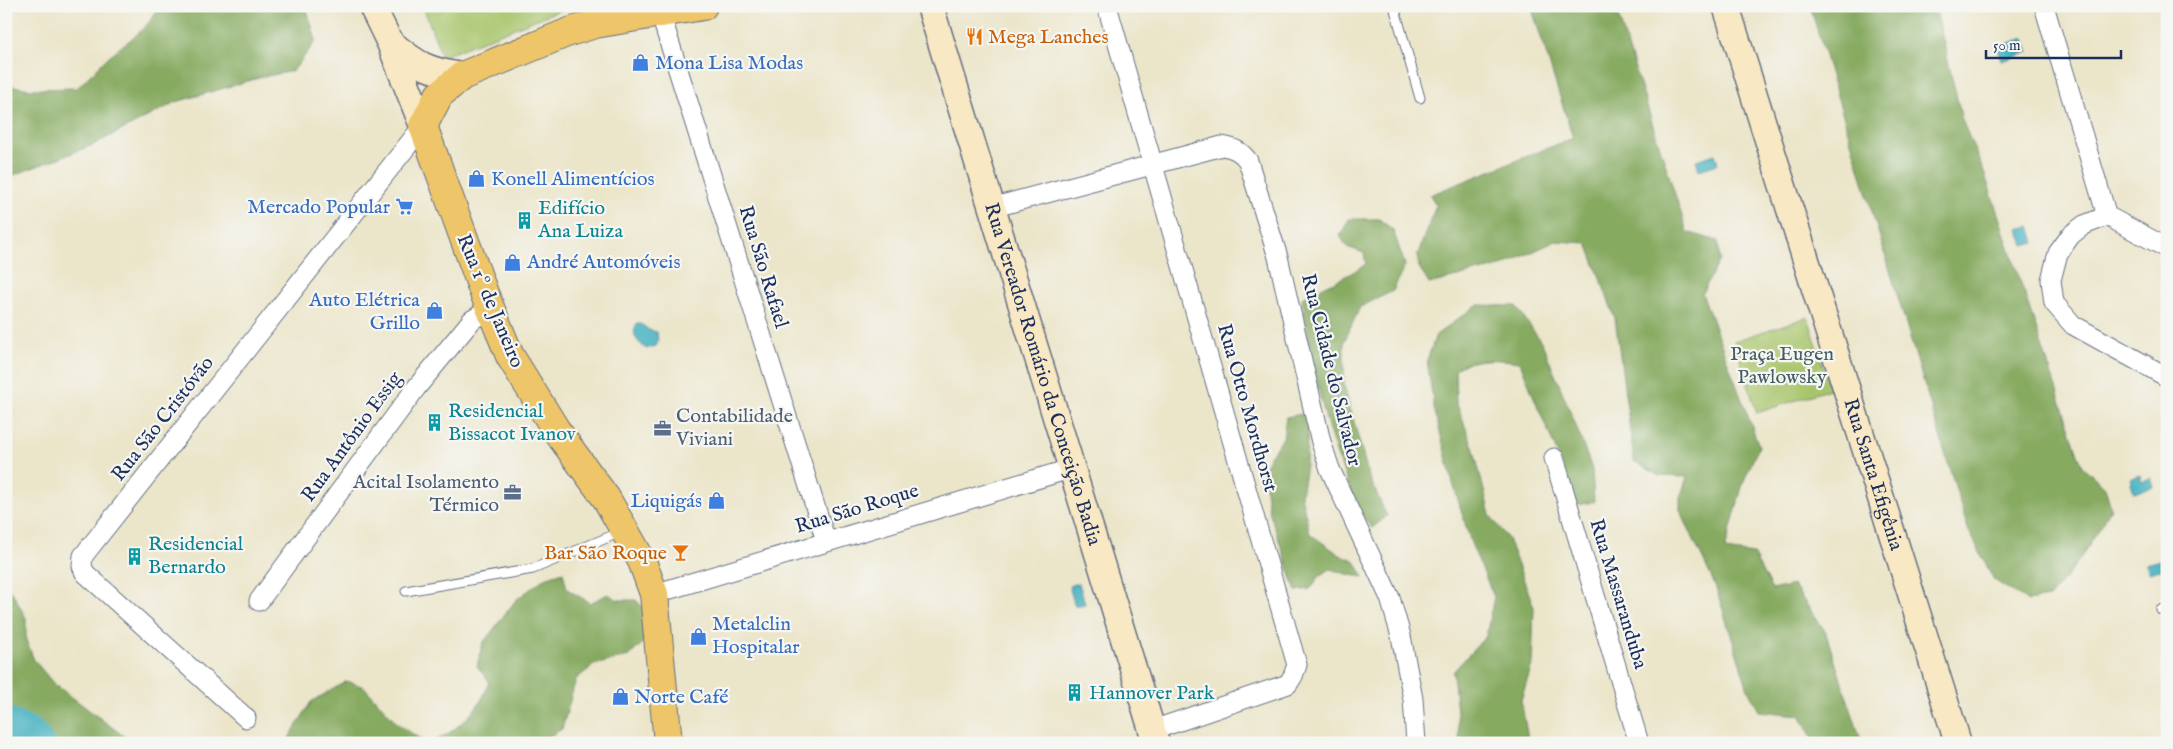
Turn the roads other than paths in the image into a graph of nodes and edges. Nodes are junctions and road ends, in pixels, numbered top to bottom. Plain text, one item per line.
1 (372, 6) edge
2 (703, 6) edge
3 (930, 6) edge
4 (1107, 6) edge
5 (1394, 6) edge
6 (1726, 6) edge
7 (2044, 6) edge
8 (659, 10) edge
9 (390, 43) junction
10 (462, 76) junction
11 (1420, 98) dead end
12 (422, 126) junction
13 (1154, 164) junction
14 (992, 208) junction
15 (2107, 216) junction
16 (2167, 248) edge
17 (490, 309) junction
18 (2167, 377) edge
19 (1554, 458) dead end
20 (1073, 468) junction
21 (626, 530) junction
22 (826, 541) junction
23 (406, 591) dead end
24 (654, 594) junction
25 (259, 601) dead end
26 (246, 718) dead end
27 (1155, 736) edge
28 (668, 743) edge
29 (1416, 743) edge
30 (1639, 743) edge
31 (1958, 743) edge

1 - 9 street, Rua 1º de Janeiro
2 - 8 main road
3 - 14 street, Rua Vereador Romário da Conceição Badia
4 - 13 street, Rua Otto Mordhorst
5 - 11 lane
6 - 31 street, Rua Santa Efigênia
7 - 15 street
8 - 10 main road
8 - 22 street, Rua São Rafael
9 - 10 street, Rua 1º de Janeiro
9 - 12 street, Rua 1º de Janeiro
10 - 12 main road
12 - 17 main road, Rua 1º de Janeiro
12 - 26 street, Rua São Cristóvão
13 - 14 street, Rua Cidade do Salvador
13 - 27 street, Rua Otto Mordhorst
13 - 29 street, Rua Cidade do Salvador
14 - 20 street, Rua Vereador Romário da Conceição Badia
15 - 16 street
15 - 18 street
17 - 21 main road, Rua 1º de Janeiro
17 - 25 street, Rua Antônio Essig
19 - 30 street, Rua Massaranduba
20 - 22 street, Rua São Roque
20 - 27 street, Rua Vereador Romário da Conceição Badia
21 - 23 lane
21 - 24 main road, Rua 1º de Janeiro
22 - 24 street, Rua São Roque
24 - 28 main road, Rua 1º de Janeiro

